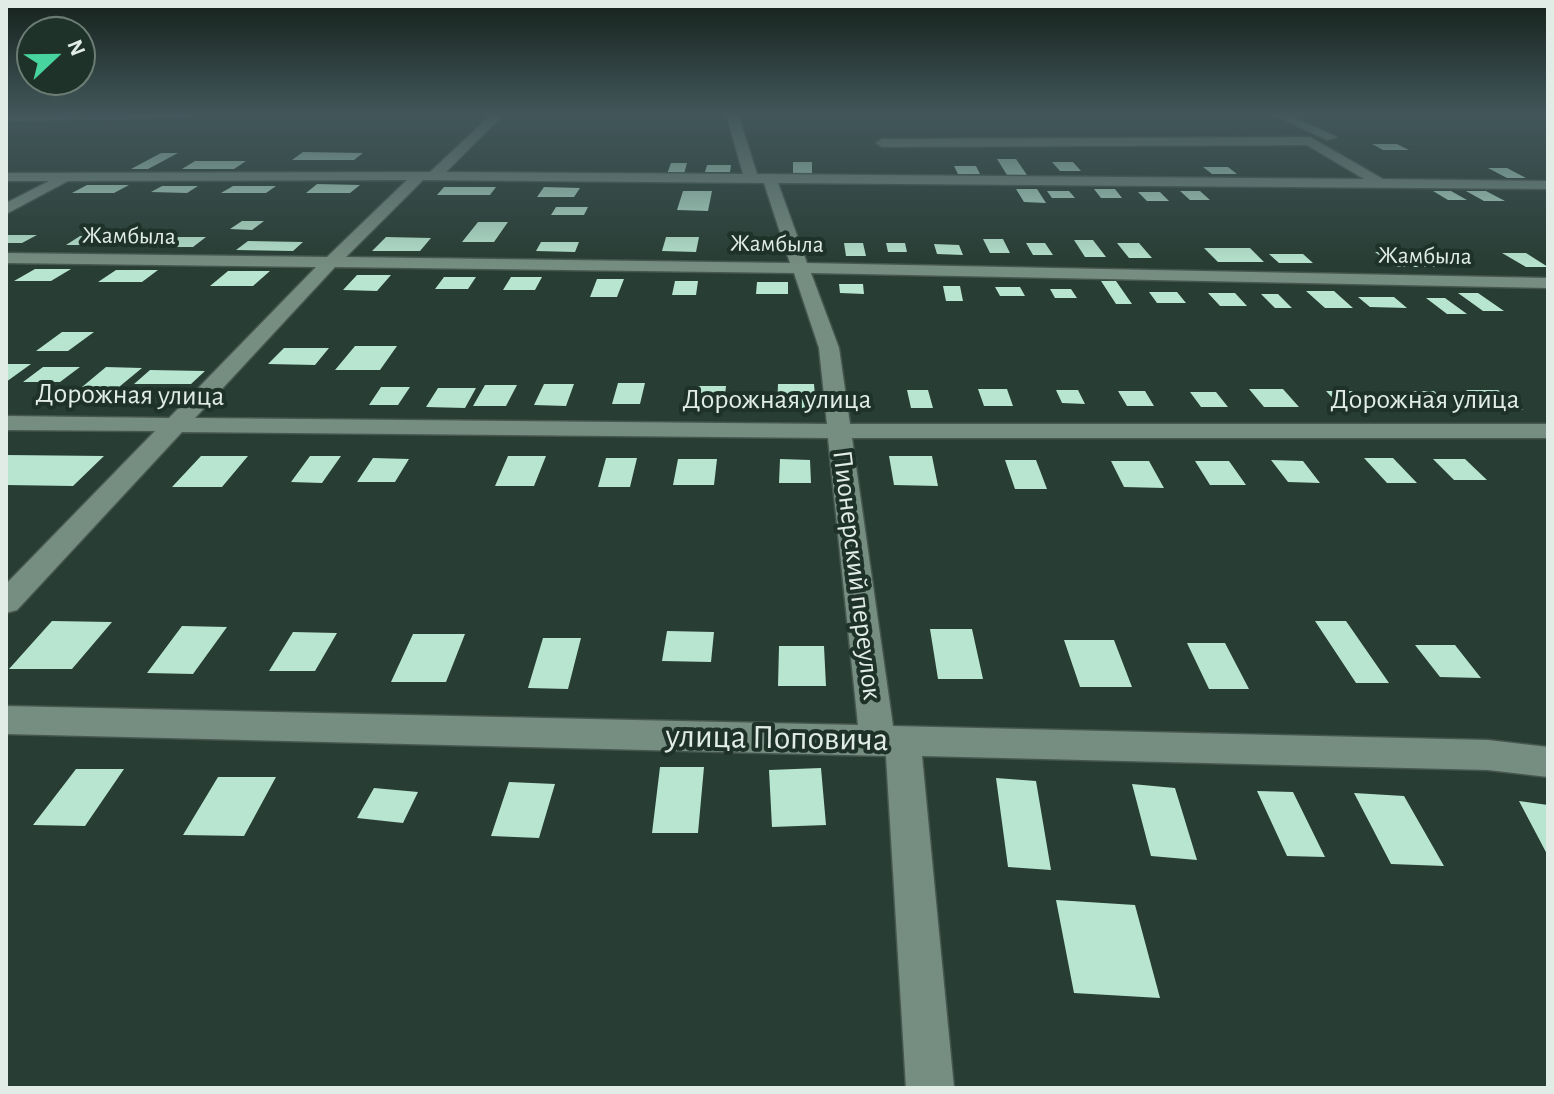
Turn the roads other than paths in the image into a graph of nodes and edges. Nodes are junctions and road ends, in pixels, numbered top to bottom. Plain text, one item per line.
1 (439, 165) edge
2 (754, 165) edge
3 (1350, 165) edge
4 (1397, 171) dead end
5 (426, 176) junction
6 (8, 178) edge
7 (67, 178) junction
8 (761, 180) junction
9 (1381, 184) junction
10 (1421, 185) junction
11 (1548, 185) edge
12 (6, 209) edge
13 (6, 258) edge
14 (330, 263) junction
15 (801, 268) junction
16 (1548, 283) edge
17 (6, 423) edge
18 (174, 426) junction
19 (839, 431) junction
20 (1548, 431) edge
21 (6, 602) edge
22 (6, 720) edge
23 (890, 740) junction
24 (1548, 762) edge
25 (930, 1088) edge

1 - 5 street
2 - 8 street, Пионерский переулок
3 - 9 street
4 - 10 street
5 - 7 street
5 - 8 street
5 - 14 street
6 - 7 street
7 - 12 street
8 - 9 street
8 - 15 street, Пионерский переулок
9 - 10 street
10 - 11 street
13 - 14 street, Жамбыла
14 - 15 street, Жамбыла
14 - 18 street
15 - 16 street, Жамбыла
15 - 19 street, Пионерский переулок
17 - 18 street, Дорожная улица
18 - 19 street, Дорожная улица
18 - 21 street
19 - 20 street, Дорожная улица
19 - 23 street, Пионерский переулок
22 - 23 street, улица Поповича
23 - 24 street, улица Поповича
23 - 25 street, Пионерский переулок

